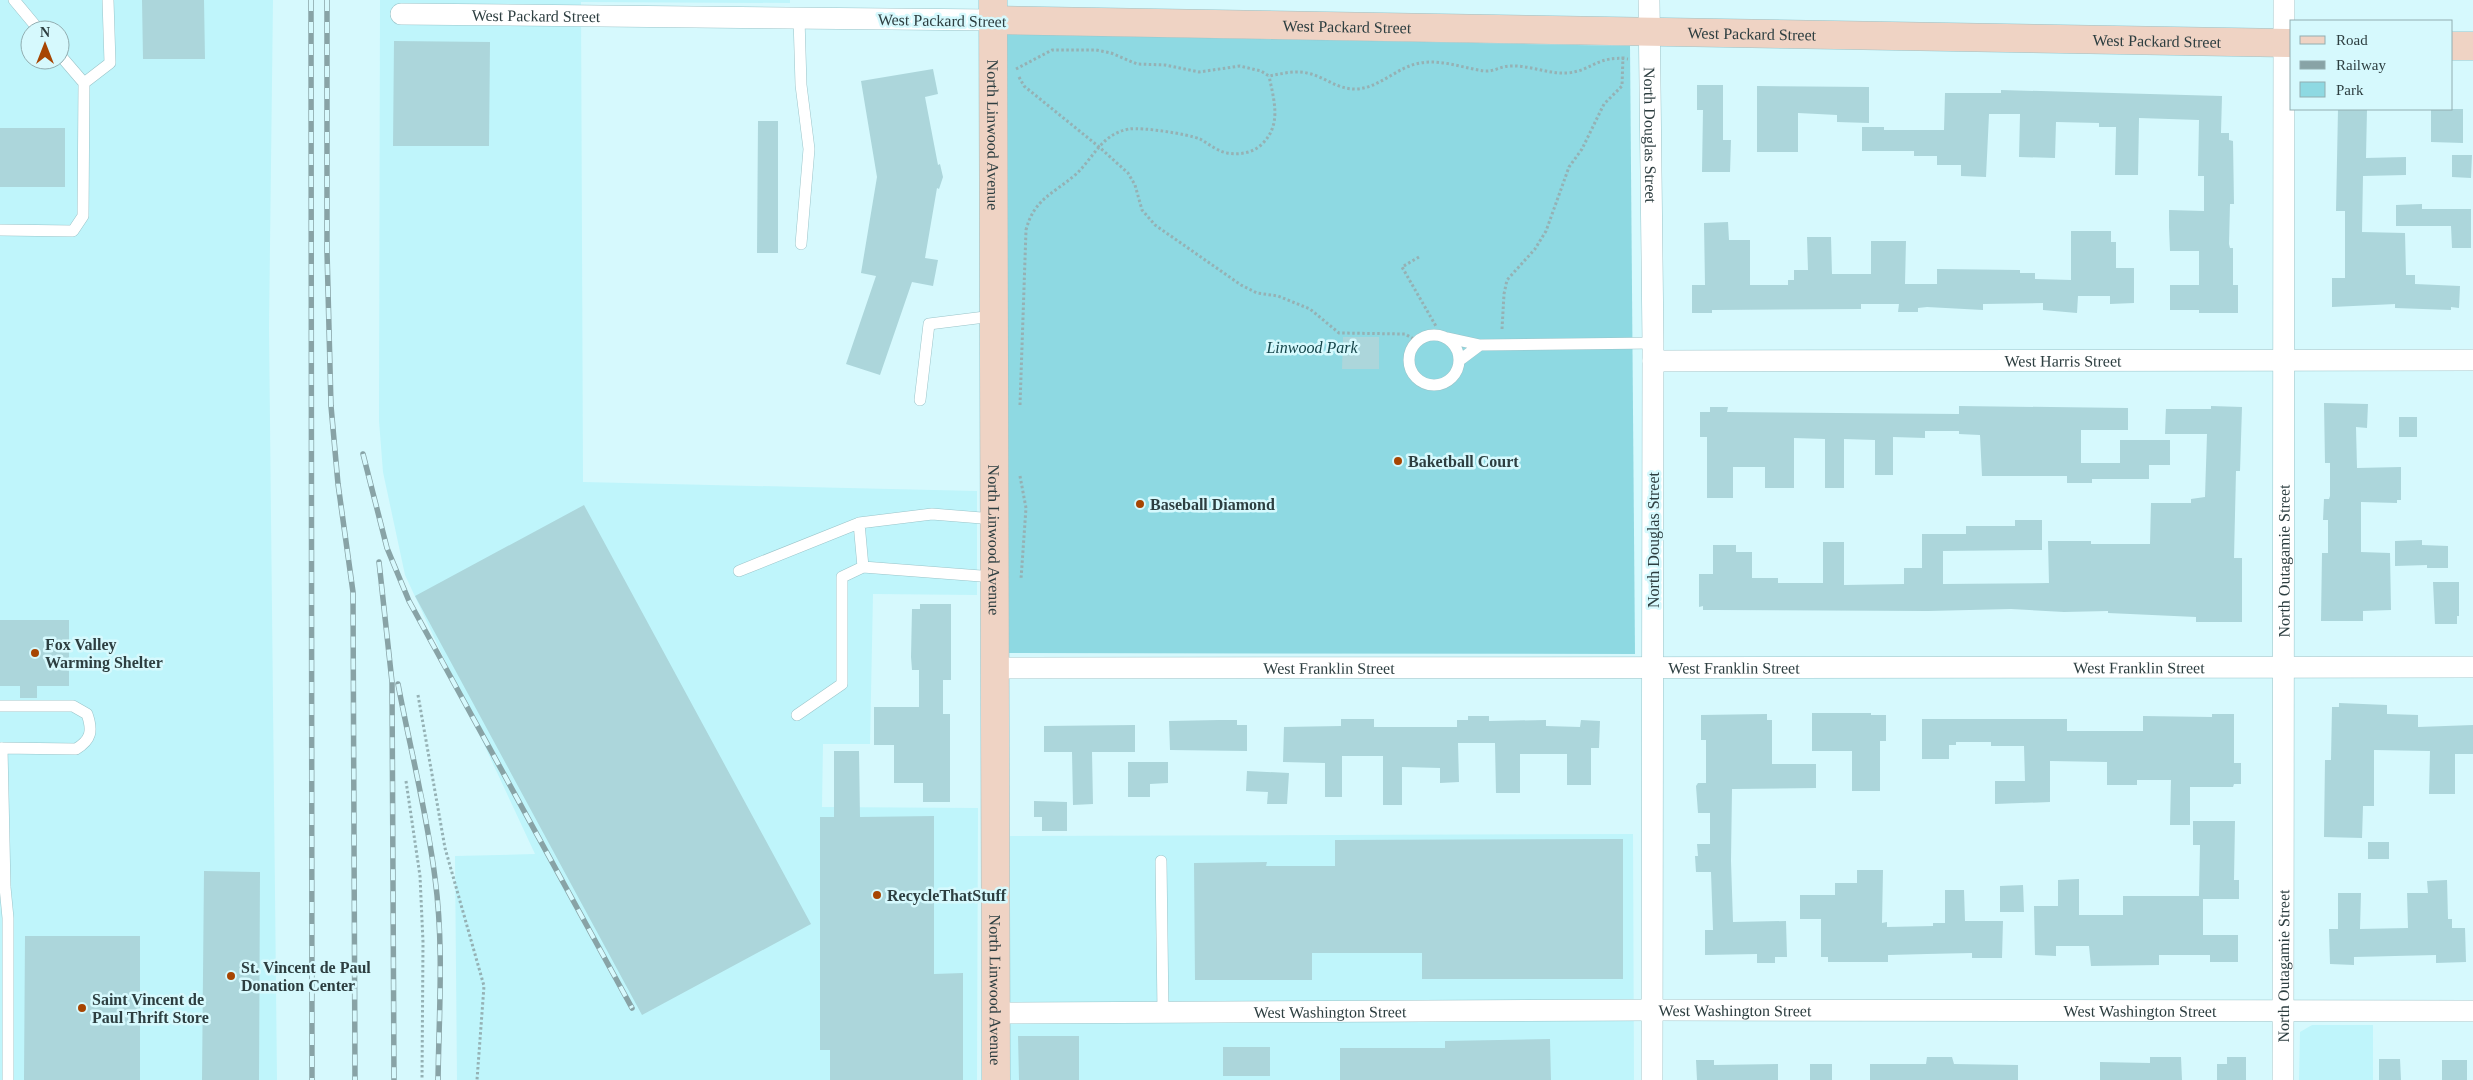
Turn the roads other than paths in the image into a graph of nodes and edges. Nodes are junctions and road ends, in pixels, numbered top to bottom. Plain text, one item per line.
1 (14, 0) edge
2 (108, 0) edge
3 (1649, 0) edge
4 (2284, 0) edge
5 (993, 10) edge
6 (401, 14) dead end
7 (799, 18) junction
8 (31, 20) edge
9 (1649, 34) junction
10 (2288, 43) edge
11 (2453, 46) edge
12 (2473, 46) edge
13 (70, 66) edge
14 (84, 83) junction
15 (0, 230) edge
16 (801, 244) dead end
17 (993, 316) junction
18 (1444, 337) junction
19 (1480, 345) junction
20 (1653, 352) junction
21 (1460, 360) junction
22 (2283, 360) junction
23 (2473, 360) edge
24 (920, 400) dead end
25 (994, 520) junction
26 (859, 523) junction
27 (863, 567) junction
28 (739, 571) dead end
29 (994, 577) junction
30 (1653, 667) junction
31 (2473, 667) edge
32 (994, 668) junction
33 (2284, 668) junction
34 (0, 706) edge
35 (797, 715) dead end
36 (1, 748) edge
37 (1161, 861) dead end
38 (1652, 1010) junction
39 (2473, 1010) edge
40 (1163, 1012) junction
41 (2284, 1012) junction
42 (996, 1013) junction
43 (8, 1080) edge
44 (996, 1080) edge
45 (1652, 1080) edge
46 (2284, 1080) edge

1 - 8 lane
2 - 14 lane
3 - 9 street, North Douglas Street
4 - 10 street, North Outagamie Street
5 - 7 street, West Packard Street
5 - 9 street, West Packard Street
5 - 17 street, North Linwood Avenue
6 - 7 street, West Packard Street
7 - 16 lane
9 - 10 street, West Packard Street
9 - 20 street, North Douglas Street
10 - 22 street, North Outagamie Street
11 - 12 street
13 - 14 lane
14 - 15 lane
17 - 24 lane
17 - 25 street, North Linwood Avenue
18 - 19 lane
18 - 21 lane
18 - 21 lane
19 - 20 lane
19 - 21 lane
20 - 22 street, West Harris Street
20 - 30 street, North Douglas Street
22 - 23 street, West Harris Street
22 - 33 street, North Outagamie Street
25 - 26 lane
25 - 29 street, North Linwood Avenue
26 - 27 lane
26 - 28 lane
27 - 29 lane
27 - 35 lane
29 - 32 street, North Linwood Avenue
30 - 32 street, West Franklin Street
30 - 33 street, West Franklin Street
30 - 38 street, North Douglas Street
31 - 33 street, West Franklin Street
32 - 42 street, North Linwood Avenue
33 - 41 street, North Outagamie Street
34 - 36 lane
36 - 43 lane
37 - 40 lane
38 - 40 street, West Washington Street
38 - 41 street, West Washington Street
38 - 45 street, North Douglas Street
39 - 41 street, West Washington Street
40 - 42 street, West Washington Street
41 - 46 street, North Outagamie Street
42 - 44 street, North Linwood Avenue

